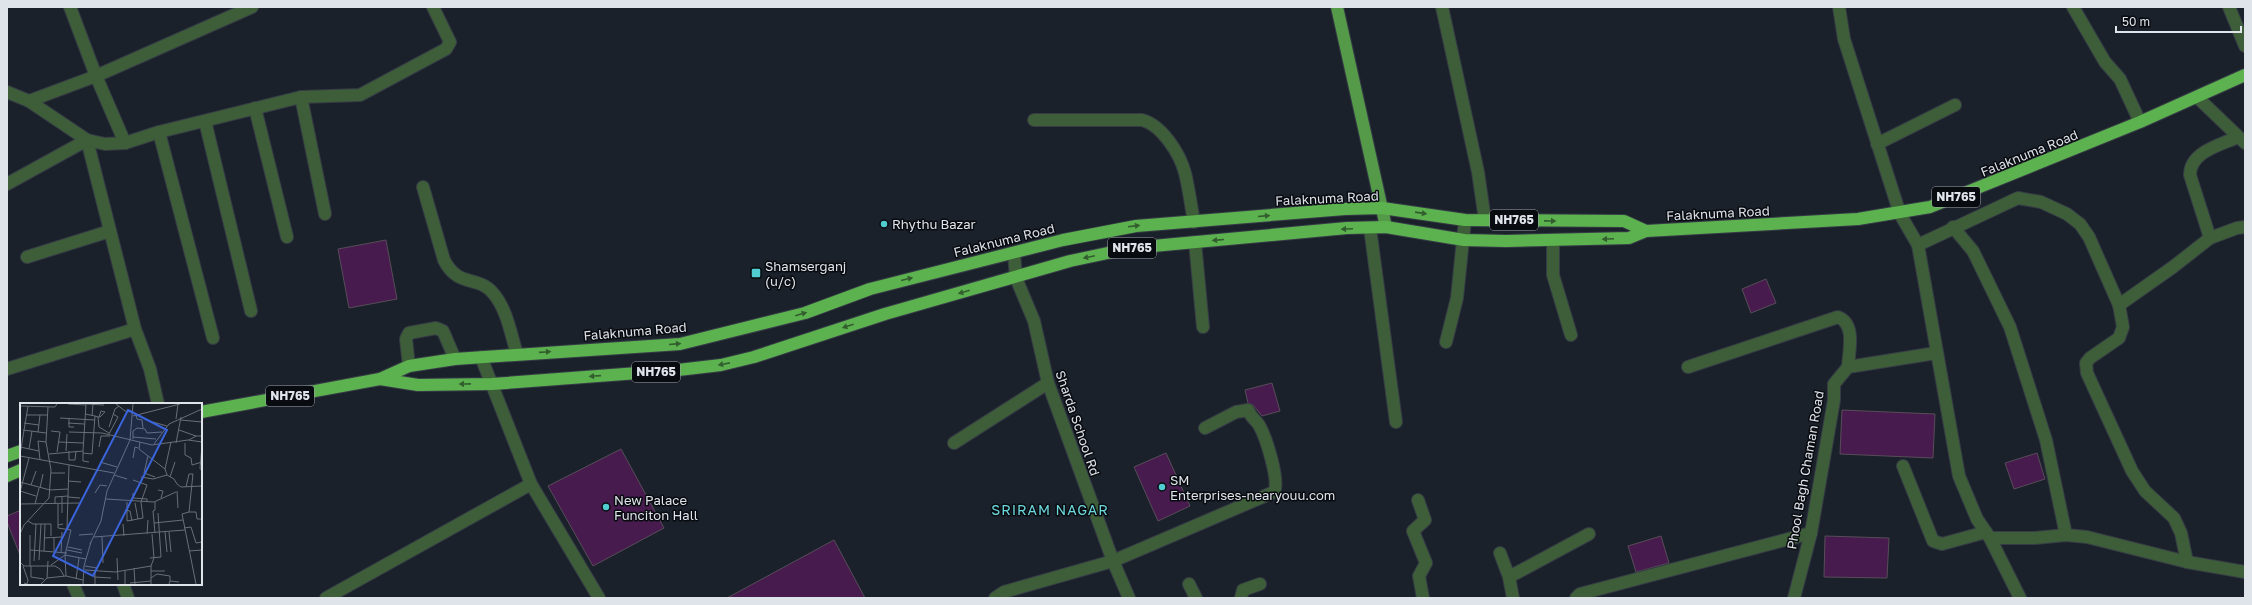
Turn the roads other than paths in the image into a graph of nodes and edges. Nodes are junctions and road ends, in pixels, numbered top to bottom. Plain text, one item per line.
1 (70, 7) edge
2 (252, 7) edge
3 (433, 7) edge
4 (1337, 7) edge
5 (1442, 7) edge
6 (1838, 7) edge
7 (2073, 7) edge
8 (2229, 7) edge
9 (2245, 46) edge
10 (2245, 75) edge
11 (96, 76) junction
12 (7, 92) edge
13 (301, 97) junction
14 (2198, 98) junction
15 (29, 100) junction
16 (1955, 105) dead end
17 (255, 108) junction
18 (1034, 120) dead end
19 (205, 121) junction
20 (2140, 122) junction
21 (159, 132) junction
22 (87, 140) junction
23 (2242, 140) edge
24 (126, 143) junction
25 (1877, 144) junction
26 (7, 184) edge
27 (423, 187) dead end
28 (1382, 208) junction
29 (325, 214) dead end
30 (1900, 214) junction
31 (1466, 220) junction
32 (1485, 220) junction
33 (1194, 222) junction
34 (1386, 227) junction
35 (1953, 227) junction
36 (2245, 227) edge
37 (1370, 228) junction
38 (110, 231) junction
39 (1646, 231) junction
40 (287, 236) dead end
41 (2210, 238) junction
42 (1464, 240) junction
43 (1553, 241) junction
44 (1195, 242) junction
45 (1918, 245) junction
46 (1014, 253) junction
47 (27, 257) dead end
48 (1016, 278) junction
49 (2119, 305) junction
50 (251, 311) dead end
51 (1204, 328) dead end
52 (136, 329) junction
53 (1571, 335) dead end
54 (213, 338) dead end
55 (1446, 342) dead end
56 (1936, 353) junction
57 (517, 354) junction
58 (482, 357) junction
59 (454, 359) junction
60 (409, 366) junction
61 (1688, 367) dead end
62 (1848, 367) junction
63 (7, 369) edge
64 (380, 379) junction
65 (1048, 383) junction
66 (492, 384) junction
67 (158, 403) edge
68 (202, 412) edge
69 (1396, 422) dead end
70 (1204, 428) dead end
71 (954, 443) dead end
72 (20, 451) edge
73 (7, 456) edge
74 (1903, 466) dead end
75 (20, 470) edge
76 (7, 476) edge
77 (531, 484) junction
78 (1418, 500) dead end
79 (1811, 533) junction
80 (1589, 534) dead end
81 (1988, 535) junction
82 (2066, 535) junction
83 (1500, 554) dead end
84 (1113, 561) junction
85 (2187, 562) junction
86 (2245, 572) edge
87 (1509, 577) junction
88 (1189, 584) dead end
89 (1260, 584) dead end
90 (73, 585) edge
91 (123, 585) edge
92 (1002, 596) edge
93 (78, 598) edge
94 (128, 598) edge
95 (326, 598) edge
96 (599, 598) edge
97 (1129, 598) edge
98 (1196, 598) edge
99 (1241, 598) edge
100 (1423, 598) edge
101 (1513, 598) edge
102 (1576, 598) edge
103 (1794, 598) edge
104 (2020, 598) edge

1 - 11 street
2 - 11 street
3 - 13 street
4 - 28 main road
5 - 32 street
6 - 25 street
7 - 20 street
8 - 9 street
10 - 14 highway, Falaknuma Road / NH765
11 - 15 street
11 - 24 street
12 - 15 street
13 - 17 street
13 - 29 street
14 - 20 highway, Falaknuma Road / NH765
14 - 23 street
15 - 22 street
16 - 25 street
17 - 19 street
17 - 40 street
18 - 33 street
19 - 21 street
19 - 50 street
20 - 30 highway, Falaknuma Road / NH765
21 - 24 street
21 - 54 street
22 - 24 street
22 - 26 street
22 - 38 street
23 - 41 street
25 - 30 street
27 - 57 street
28 -> 31 highway, Falaknuma Road / NH765
33 -> 28 highway, Falaknuma Road / NH765
28 - 34 main road
30 - 39 highway, Falaknuma Road / NH765
30 - 45 street
31 - 32 highway, Falaknuma Road / NH765
31 - 42 street
32 -> 39 highway, Falaknuma Road / NH765
46 -> 33 highway, Falaknuma Road / NH765
34 - 37 highway, Falaknuma Road / NH765
34 - 42 highway, Falaknuma Road / NH765
35 - 45 street
35 - 49 street
35 - 82 street
36 - 41 street
37 -> 44 highway, Falaknuma Road / NH765
37 - 69 street
38 - 47 street
38 - 52 street
39 -> 43 highway, Falaknuma Road / NH765
41 - 49 street
42 - 43 highway, Falaknuma Road / NH765
42 - 55 street
43 - 53 street
44 -> 48 highway, Falaknuma Road / NH765
44 - 51 street
45 - 56 street
46 - 48 street, Sharda School Rd
57 -> 46 highway, Falaknuma Road / NH765
48 - 65 street, Sharda School Rd
48 -> 66 highway, Falaknuma Road / NH765
49 - 85 street
52 - 63 street
52 - 67 street
56 - 62 street
56 - 81 street
57 - 58 highway, Falaknuma Road / NH765
58 - 59 highway, Falaknuma Road / NH765
58 - 66 street
59 - 60 highway, Falaknuma Road / NH765
59 - 60 street
60 - 64 highway, Falaknuma Road / NH765
61 - 62 street
62 - 79 street, Phool Bagh Chaman Road
66 -> 64 highway, Falaknuma Road / NH765
64 - 68 highway, Falaknuma Road / NH765
65 - 71 street
65 - 84 street, Sharda School Rd
66 - 77 street
70 - 84 street
72 - 73 highway
74 - 81 street
75 - 76 highway
77 - 95 street
77 - 96 street
78 - 100 street
79 - 102 street
79 - 103 street, Phool Bagh Chaman Road
80 - 87 street
81 - 82 street
81 - 104 street
82 - 85 street
83 - 87 street
84 - 92 street
84 - 97 street, Sharda School Rd
85 - 86 street
87 - 101 street
88 - 98 street
89 - 99 street
90 - 93 street
91 - 94 street

